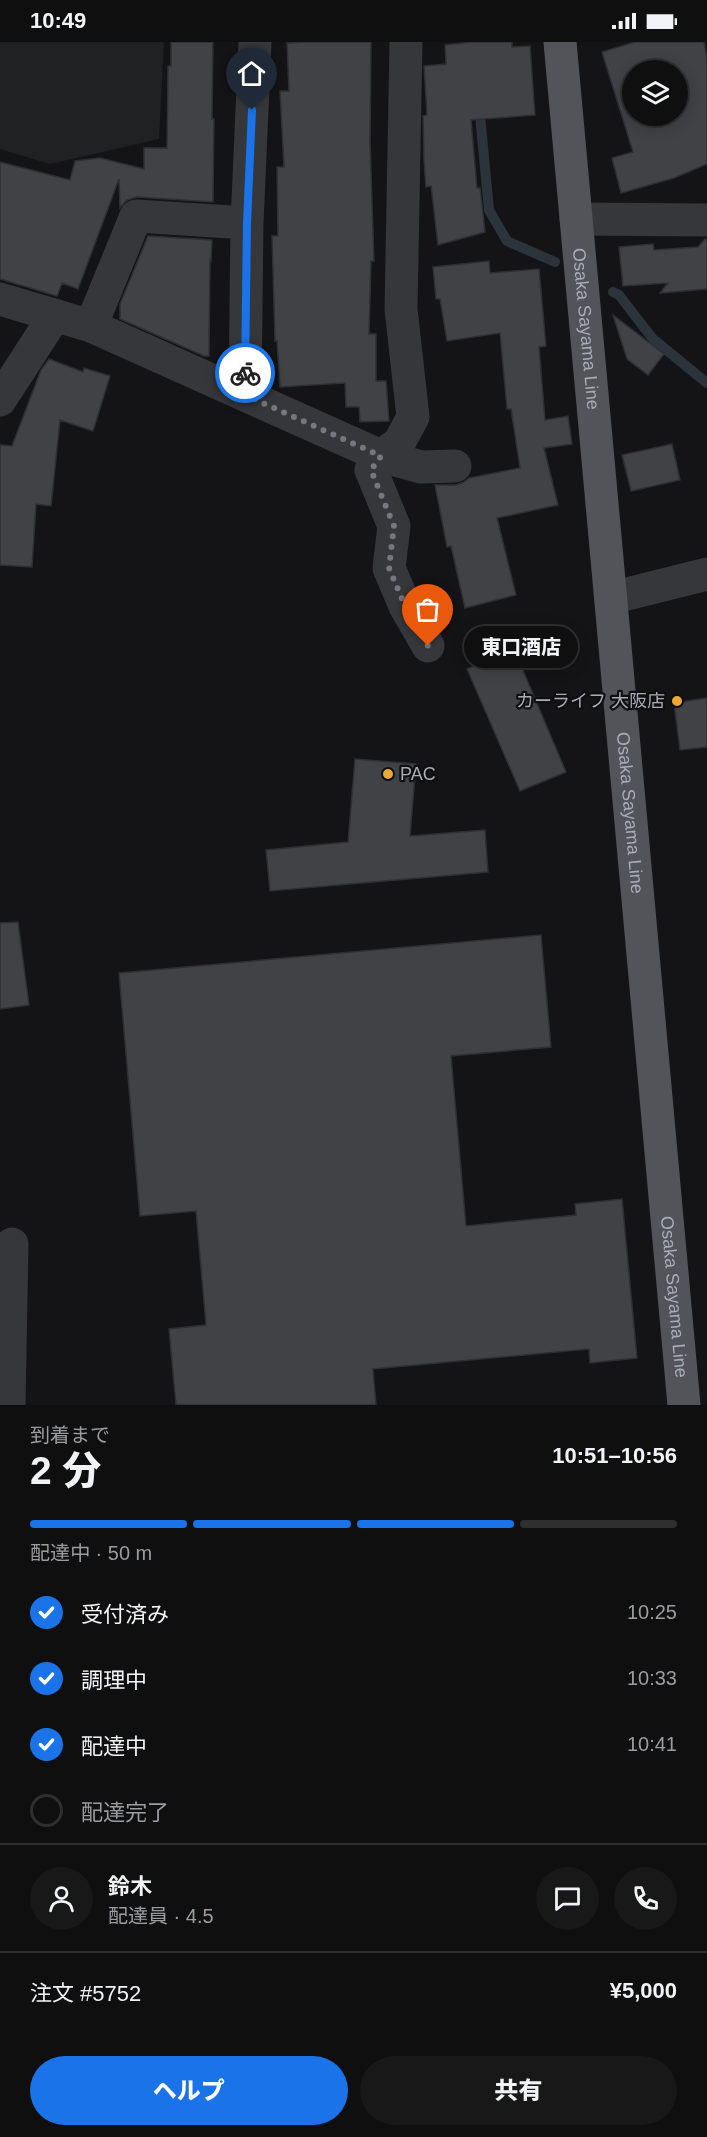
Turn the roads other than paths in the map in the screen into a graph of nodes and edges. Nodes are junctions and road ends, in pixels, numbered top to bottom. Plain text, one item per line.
1 (255, 42) edge
2 (406, 42) edge
3 (560, 42) edge
4 (576, 219) junction
5 (707, 220) edge
6 (247, 223) junction
7 (0, 299) edge
8 (54, 315) junction
9 (91, 326) junction
10 (245, 395) junction
11 (0, 400) edge
12 (381, 456) junction
13 (455, 466) dead end
14 (707, 574) edge
15 (611, 598) junction
16 (428, 646) dead end
17 (12, 1244) dead end
18 (9, 1405) edge
19 (684, 1405) edge

1 - 6 street
2 - 12 street
3 - 4 main road, Osaka Sayama Line
4 - 5 street
4 - 15 main road, Osaka Sayama Line
6 - 9 street
6 - 10 street
7 - 8 street
8 - 9 street
8 - 11 street
9 - 10 street
10 - 12 street
12 - 13 street
12 - 16 street
14 - 15 street
15 - 19 main road, Osaka Sayama Line
17 - 18 street

